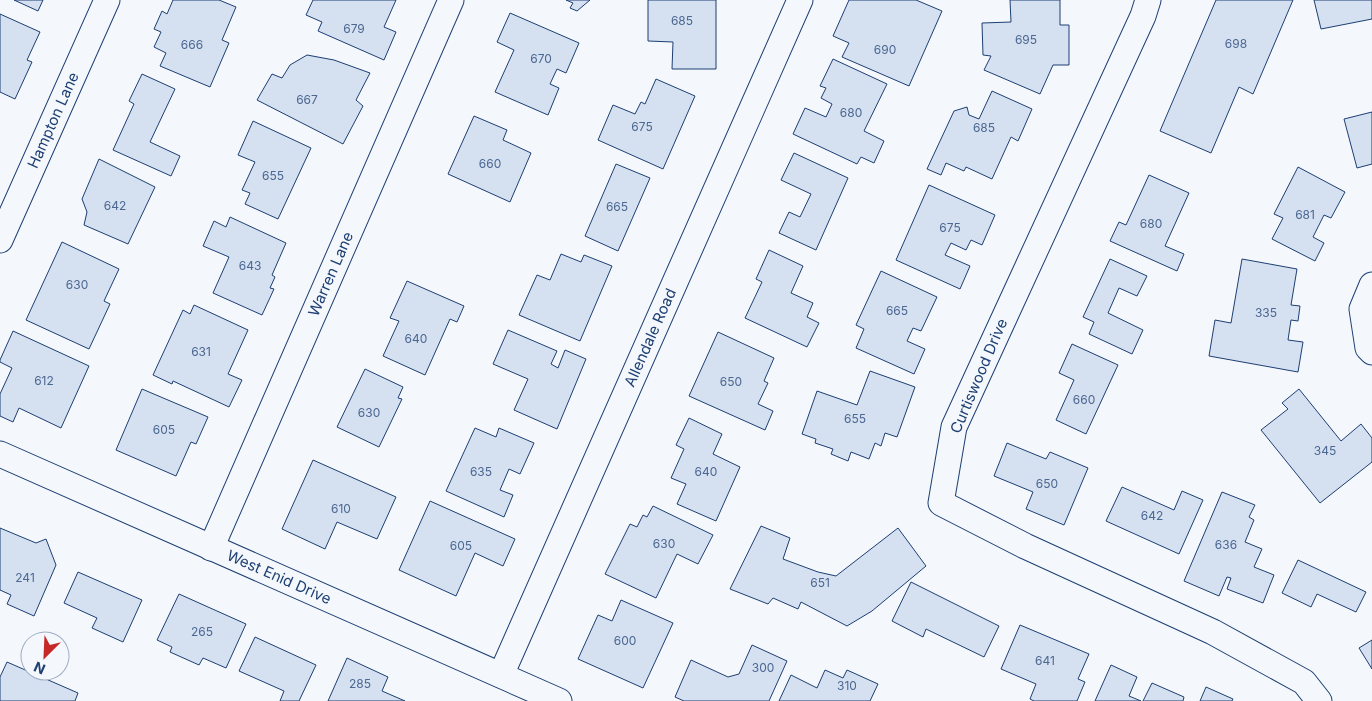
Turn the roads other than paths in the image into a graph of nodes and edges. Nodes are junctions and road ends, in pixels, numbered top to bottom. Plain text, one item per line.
1 (107, 0) edge
2 (451, 0) edge
3 (800, 0) edge
4 (1148, 0) edge
5 (0, 240) edge
6 (1372, 285) edge
7 (1372, 352) edge
8 (0, 454) edge
9 (211, 548) junction
10 (501, 675) junction
11 (559, 701) edge
12 (1320, 701) edge

1 - 5 street, Hampton Lane
2 - 9 street, Warren Lane
3 - 10 street, Allendale Road
4 - 12 street, Curtiswood Drive
6 - 7 street
8 - 9 street, West Enid Drive
9 - 10 street, West Enid Drive
10 - 11 street, West Enid Drive

